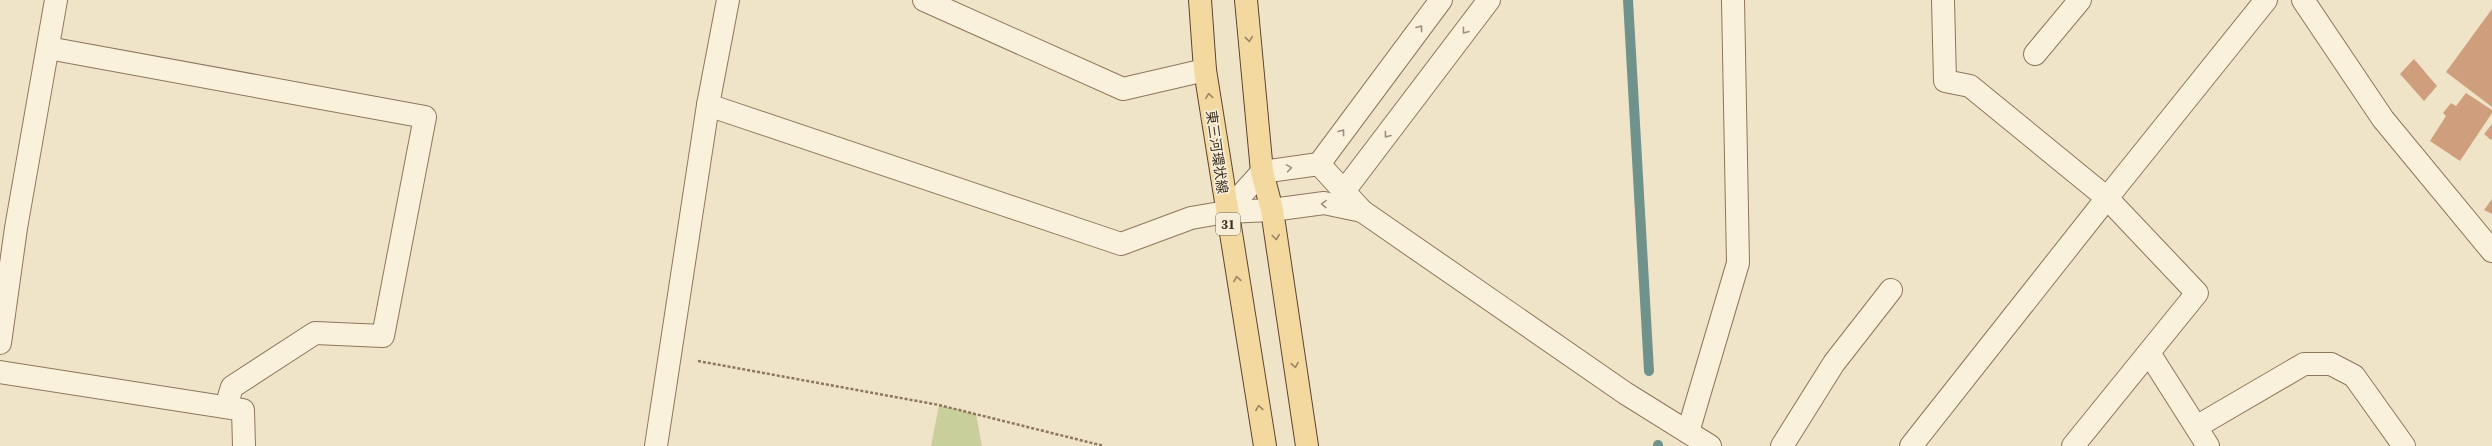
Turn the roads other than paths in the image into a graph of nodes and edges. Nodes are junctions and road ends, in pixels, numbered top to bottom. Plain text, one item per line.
1 (56, 0) edge
2 (728, 0) edge
3 (924, 0) edge
4 (1200, 0) edge
5 (1246, 0) edge
6 (1441, 0) edge
7 (1489, 0) edge
8 (1733, 0) edge
9 (1943, 0) edge
10 (2080, 0) edge
11 (2266, 0) edge
12 (2303, 0) edge
13 (48, 48) junction
14 (2035, 54) dead end
15 (1205, 70) junction
16 (708, 105) junction
17 (1319, 164) junction
18 (1262, 172) junction
19 (1344, 191) junction
20 (2107, 198) junction
21 (1272, 210) junction
22 (1362, 211) junction
23 (1226, 212) junction
24 (2492, 251) edge
25 (1891, 290) dead end
26 (0, 343) edge
27 (2150, 353) junction
28 (0, 372) edge
29 (226, 407) junction
30 (2196, 427) junction
31 (1688, 432) junction
32 (244, 446) edge
33 (656, 446) edge
34 (1265, 446) edge
35 (1307, 446) edge
36 (1710, 446) edge
37 (1782, 446) edge
38 (1911, 446) edge
39 (2073, 446) edge
40 (2208, 446) edge
41 (2404, 446) edge

1 - 13 street
2 - 16 street
3 - 15 street
4 - 15 main road, 東三河環状線 / 31
5 -> 18 main road
17 -> 6 street
7 -> 19 street
8 - 31 street
9 - 20 street
10 - 14 street
11 - 20 street
12 - 24 street
13 - 26 street
13 - 29 street
23 -> 15 main road, 東三河環状線 / 31
16 - 23 street
16 - 33 street
18 -> 17 street
17 - 19 street
18 - 21 main road
18 - 23 street
19 - 22 street
20 - 27 street
20 - 38 street
22 -> 21 street
21 - 23 street
21 -> 35 main road
22 - 31 street
34 -> 23 main road, 東三河環状線 / 31
25 - 37 street
27 - 30 street
27 - 39 street
28 - 29 street
29 - 32 street
30 - 40 street
30 - 41 street
31 - 36 street

